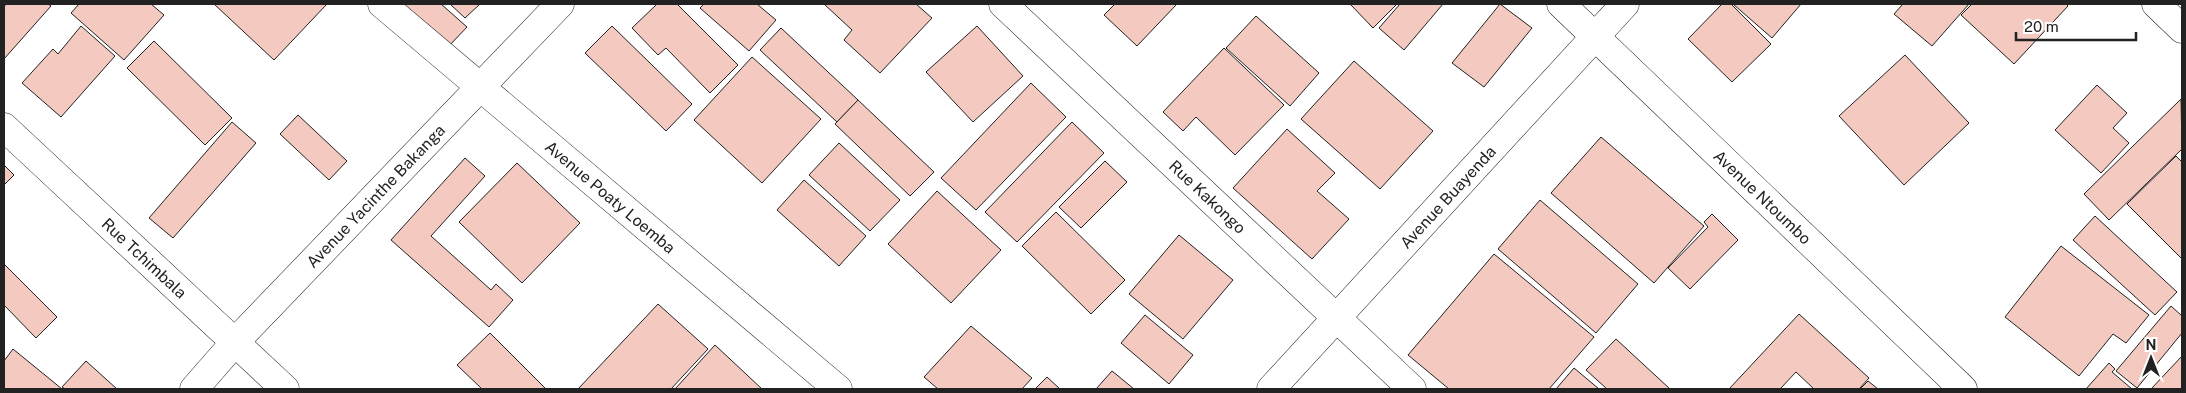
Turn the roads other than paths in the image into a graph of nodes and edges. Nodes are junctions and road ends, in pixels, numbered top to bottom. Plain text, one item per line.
1 (382, 4) edge
2 (560, 4) edge
3 (1003, 4) edge
4 (1562, 4) edge
5 (1625, 4) edge
6 (2156, 4) edge
7 (2182, 29) edge
8 (1594, 35) junction
9 (480, 89) junction
10 (4, 127) edge
11 (1337, 316) junction
12 (236, 342) junction
13 (194, 389) edge
14 (285, 389) edge
15 (838, 389) edge
16 (1270, 389) edge
17 (1412, 389) edge
18 (1963, 389) edge

1 - 9 street, Avenue Poaty Loemba
2 - 9 street, Avenue Yacinthe Bakanga
3 - 11 street, Rue Kakongo
4 - 8 street, Avenue Ntoumbo
5 - 8 street, Avenue Buayenda
6 - 7 street
8 - 11 street, Avenue Buayenda
8 - 18 street, Avenue Ntoumbo
9 - 12 street, Avenue Yacinthe Bakanga
9 - 15 street, Avenue Poaty Loemba
10 - 12 street, Rue Tchimbala
11 - 16 street, Avenue Buayenda
11 - 17 street, Rue Kakongo
12 - 13 street, Avenue Yacinthe Bakanga
12 - 14 street, Rue Tchimbala

